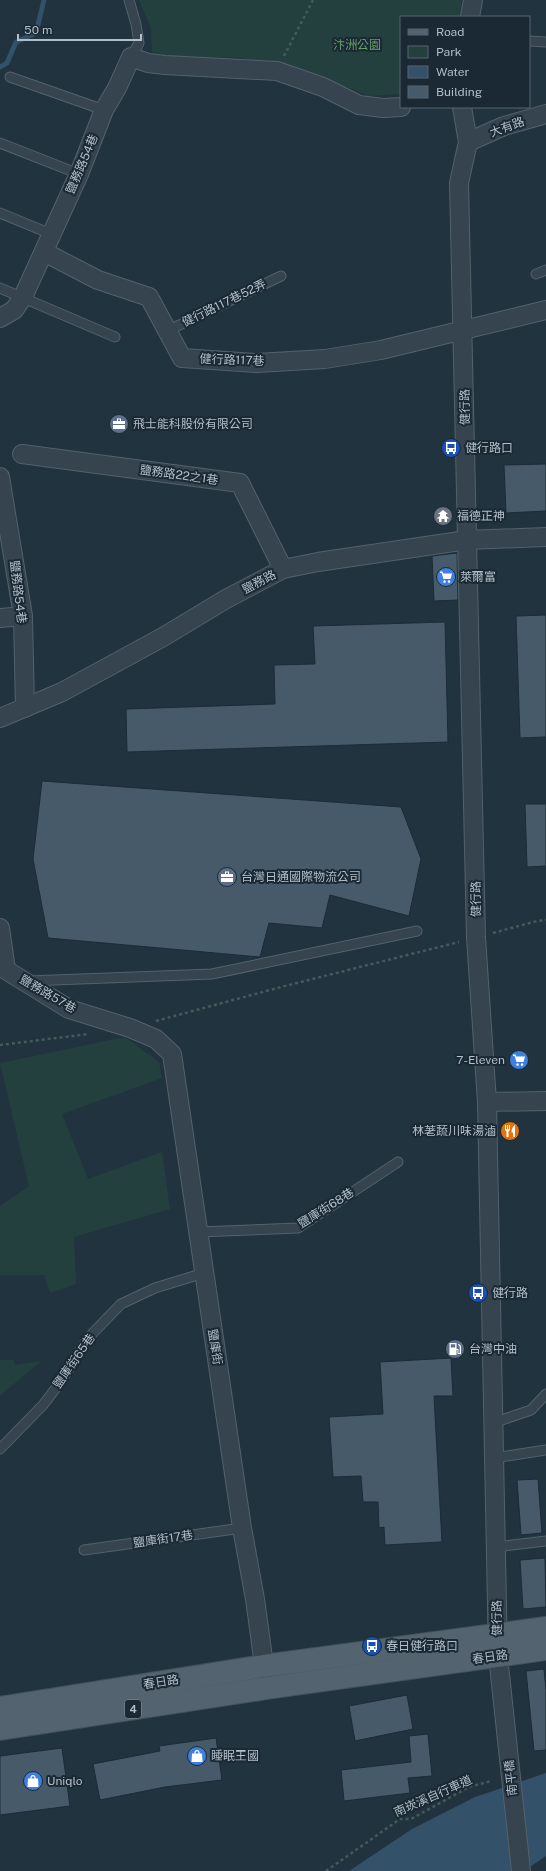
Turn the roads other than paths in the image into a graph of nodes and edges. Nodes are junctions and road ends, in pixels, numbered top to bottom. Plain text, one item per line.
1 (129, 0) edge
2 (473, 0) edge
3 (470, 16) edge
4 (530, 41) edge
5 (546, 42) edge
6 (131, 56) junction
7 (10, 77) dead end
8 (400, 106) edge
9 (462, 108) edge
10 (104, 110) junction
11 (546, 114) edge
12 (468, 142) junction
13 (0, 143) edge
14 (79, 174) junction
15 (0, 213) edge
16 (51, 234) junction
17 (44, 252) junction
18 (546, 270) edge
19 (536, 274) dead end
20 (281, 276) dead end
21 (0, 288) edge
22 (23, 297) junction
23 (546, 310) edge
24 (0, 318) edge
25 (463, 330) junction
26 (167, 331) junction
27 (115, 337) dead end
28 (22, 454) dead end
29 (0, 477) edge
30 (4, 524) edge
31 (546, 537) edge
32 (467, 540) junction
33 (283, 569) junction
34 (23, 616) junction
35 (0, 618) edge
36 (25, 708) junction
37 (0, 718) edge
38 (0, 928) edge
39 (417, 930) dead end
40 (24, 981) junction
41 (130, 1028) joint
42 (546, 1101) edge
43 (487, 1102) junction
44 (398, 1162) dead end
45 (198, 1232) junction
46 (204, 1273) junction
47 (546, 1394) edge
48 (493, 1423) junction
49 (0, 1449) edge
50 (546, 1450) edge
51 (494, 1458) junction
52 (242, 1528) junction
53 (546, 1541) edge
54 (496, 1547) junction
55 (84, 1550) dead end
56 (546, 1628) edge
57 (498, 1646) junction
58 (546, 1649) edge
59 (264, 1666) junction
60 (501, 1684) joint
61 (267, 1688) junction
62 (0, 1708) edge
63 (0, 1729) edge
64 (521, 1871) edge

1 - 6 lane, 鹽務路54巷
2 - 3 street
4 - 5 lane
6 - 8 street
6 - 10 street, 鹽務路54巷
7 - 10 lane
9 - 12 street
10 - 14 street, 鹽務路54巷
11 - 12 street, 大有路
12 - 25 street, 健行路
13 - 14 lane
14 - 16 street, 鹽務路54巷
15 - 16 lane
16 - 17 street, 鹽務路54巷
17 - 22 street, 鹽務路54巷
17 - 26 street, 健行路117巷
18 - 19 lane
20 - 26 lane, 健行路117巷52弄
21 - 22 lane
22 - 24 street, 鹽務路54巷
22 - 27 lane
23 - 25 street
25 - 26 street, 健行路117巷
25 - 32 street, 健行路
28 - 33 street, 鹽務路22之1巷
29 - 30 street, 鹽務路54巷
30 - 34 street, 鹽務路54巷
31 - 32 street, 鹽務路
32 - 33 street, 鹽務路
32 - 43 street, 健行路
33 - 36 street, 鹽務路
34 - 35 street
34 - 36 street, 鹽務路54巷
36 - 37 street, 鹽務路
38 - 40 street, 鹽務路57巷
39 - 40 lane
40 - 41 street, 鹽務路57巷
41 - 45 street, 鹽庫街
42 - 43 street
43 - 48 street, 健行路
44 - 45 lane, 鹽庫街68巷
45 - 46 street, 鹽庫街
46 - 49 lane, 鹽庫街65巷
46 - 52 street, 鹽庫街
47 - 48 lane
48 - 51 street, 健行路
50 - 51 lane
51 - 54 street, 健行路
52 - 55 lane, 鹽庫街17巷
52 - 59 street, 鹽庫街
53 - 54 lane
54 - 57 street, 健行路
56 - 57 main road, 春日路 / 4
57 - 58 main road, 春日路 / 4
57 - 59 main road, 春日路 / 4
57 - 60 street, 健行路
57 - 61 main road, 春日路 / 4
59 - 61 street, 鹽庫街
59 - 62 main road, 春日路 / 4
60 - 64 street, 南平橋
61 - 63 main road, 春日路 / 4

